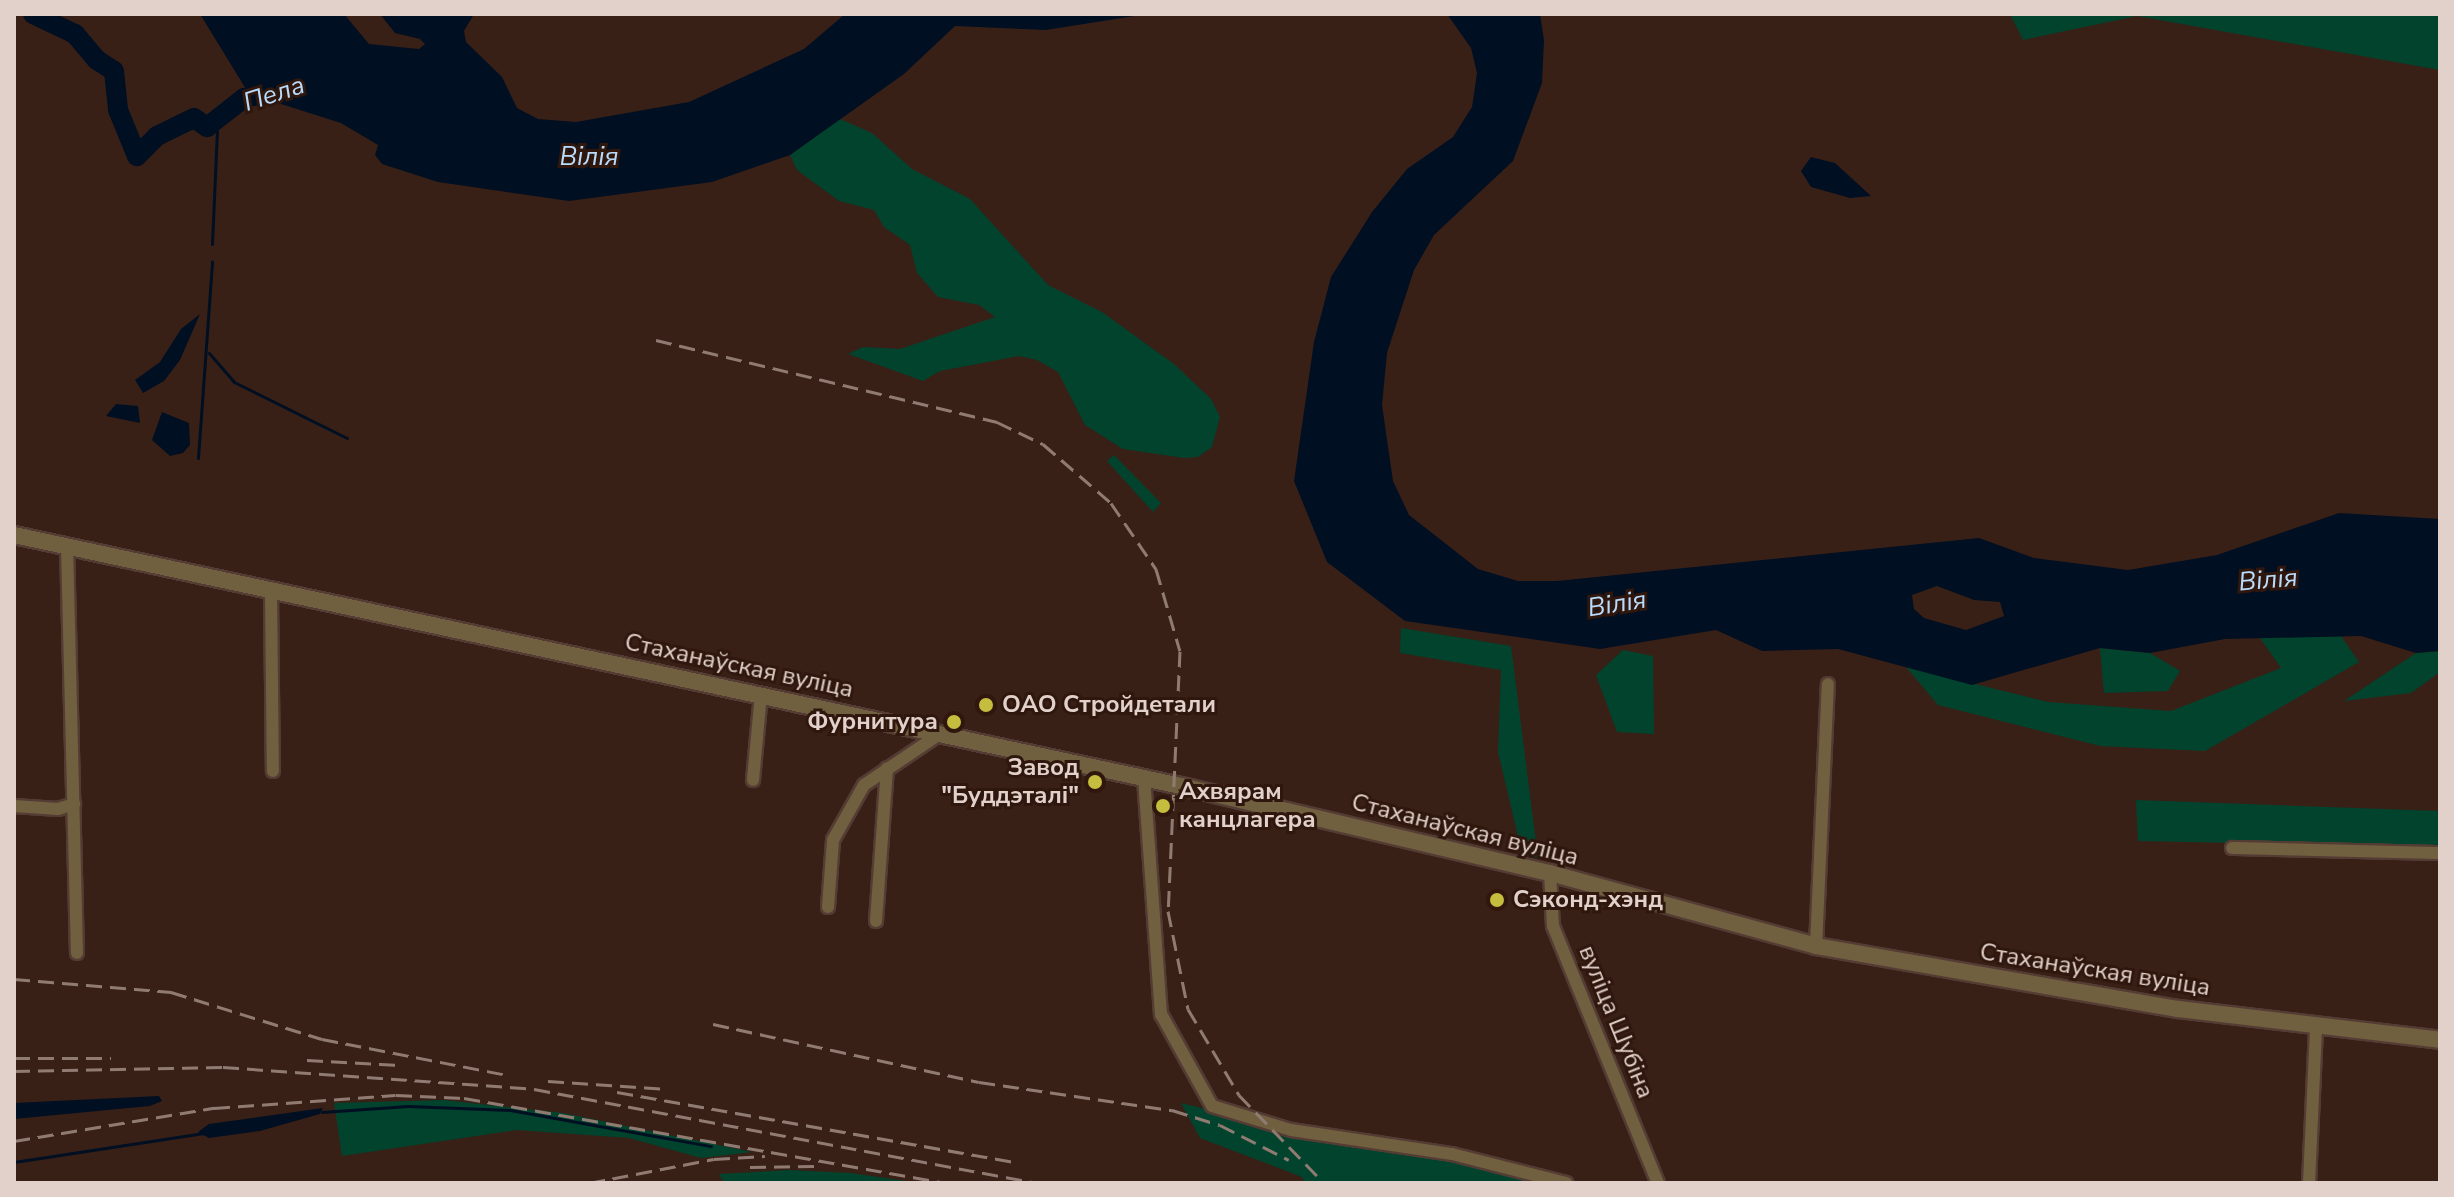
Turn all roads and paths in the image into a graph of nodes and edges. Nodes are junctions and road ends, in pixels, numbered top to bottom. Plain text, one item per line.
1 (14, 535) edge
2 (67, 545) junction
3 (271, 591) junction
4 (1828, 684) dead end
5 (761, 694) junction
6 (941, 733) junction
7 (887, 768) junction
8 (273, 771) dead end
9 (1144, 778) junction
10 (753, 780) dead end
11 (74, 804) junction
12 (14, 806) edge
13 (2232, 848) dead end
14 (2440, 853) edge
15 (1550, 873) junction
16 (828, 907) dead end
17 (876, 921) dead end
18 (1816, 946) junction
19 (77, 953) dead end
20 (2316, 1026) junction
21 (2440, 1040) edge
22 (1566, 1183) edge
23 (1658, 1183) edge
24 (2309, 1183) edge

1 - 2 street, Стаханаўская вуліца
2 - 3 street, Стаханаўская вуліца
2 - 11 street
3 - 5 street, Стаханаўская вуліца
3 - 8 street
4 - 18 street
5 - 6 street, Стаханаўская вуліца
5 - 10 street
6 - 7 street
6 - 9 street, Стаханаўская вуліца
7 - 16 street
7 - 17 street
9 - 15 street, Стаханаўская вуліца
9 - 22 street
11 - 12 street
11 - 19 street
13 - 14 street
15 - 18 street, Стаханаўская вуліца
15 - 23 street, вуліца Шубіна
18 - 20 street, Стаханаўская вуліца
20 - 21 street, Стаханаўская вуліца
20 - 24 street

